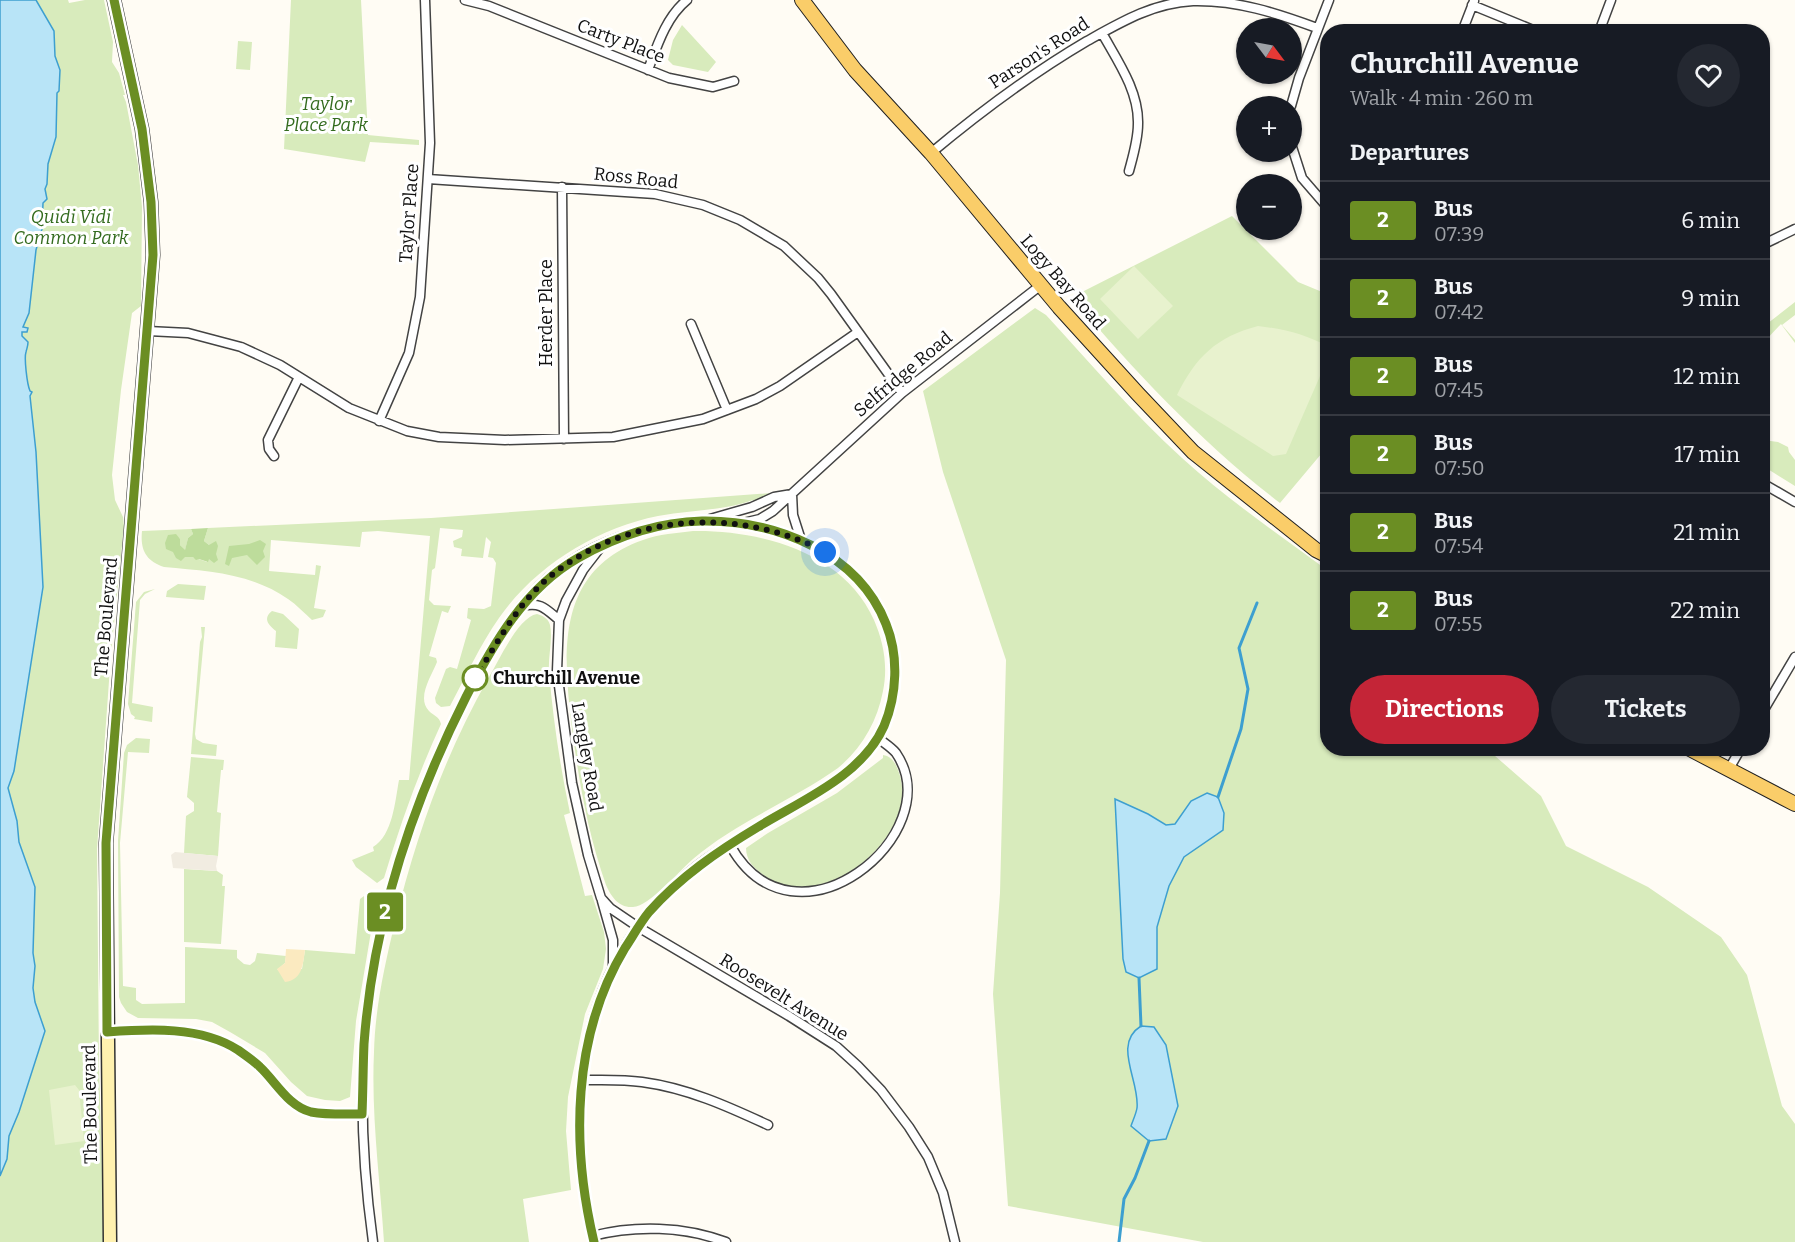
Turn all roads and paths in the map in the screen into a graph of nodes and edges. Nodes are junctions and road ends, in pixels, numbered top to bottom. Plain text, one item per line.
1 (114, 0) edge
2 (425, 0) edge
3 (465, 0) edge
4 (687, 0) edge
5 (802, 0) edge
6 (1329, 0) edge
7 (1611, 0) edge
8 (1171, 2) edge
9 (1473, 2) edge
10 (1465, 24) edge
11 (1521, 24) edge
12 (1602, 24) edge
13 (1317, 28) junction
14 (1102, 33) junction
15 (648, 70) junction
16 (734, 81) dead end
17 (1294, 96) edge
18 (931, 153) junction
19 (1297, 162) edge
20 (1129, 171) dead end
21 (428, 179) junction
22 (562, 188) junction
23 (1320, 199) edge
24 (1795, 230) edge
25 (1770, 241) edge
26 (1041, 285) junction
27 (691, 324) dead end
28 (148, 331) junction
29 (858, 332) junction
30 (299, 377) junction
31 (902, 393) junction
32 (727, 410) junction
33 (380, 422) junction
34 (564, 439) junction
35 (274, 456) dead end
36 (1770, 488) edge
37 (792, 494) junction
38 (1795, 502) edge
39 (703, 521) junction
40 (737, 523) junction
41 (801, 540) junction
42 (602, 546) junction
43 (1320, 552) edge
44 (521, 606) junction
45 (559, 620) junction
46 (1795, 657) edge
47 (1770, 699) edge
48 (878, 738) junction
49 (1704, 756) edge
50 (1736, 756) edge
51 (1729, 769) junction
52 (1795, 804) edge
53 (730, 845) junction
54 (601, 898) junction
55 (638, 927) junction
56 (613, 971) junction
57 (107, 1032) junction
58 (582, 1080) junction
59 (362, 1114) junction
60 (768, 1125) dead end
61 (593, 1239) edge
62 (110, 1242) edge
63 (373, 1242) edge
64 (726, 1242) edge
65 (955, 1242) edge

1 - 28 street, The Boulevard
2 - 21 street, Taylor Place
3 - 15 street, Carty Place
4 - 15 street
5 - 18 main road, Logy Bay Road
6 - 13 street
7 - 12 street
8 - 13 street, Parson's Road
8 - 14 street, Parson's Road
9 - 10 street
9 - 11 street
13 - 17 street
14 - 18 street, Parson's Road
14 - 20 street
15 - 16 street, Carty Place
18 - 26 main road, Logy Bay Road
19 - 23 street
21 - 22 street, Ross Road
21 - 33 street, Taylor Place
22 - 29 street, Ross Road
22 - 34 street, Herder Place
24 - 25 street
26 - 31 street, Selfridge Road
26 - 43 main road, Logy Bay Road
27 - 32 street
28 - 30 street
28 - 57 street, The Boulevard
29 - 31 street, Ross Road
29 - 32 street
30 - 33 street
30 - 35 street
31 - 37 street, Selfridge Road
32 - 34 street
33 - 34 street
36 - 38 street
37 - 39 street, Selfridge Road
37 - 40 street, Selfridge Road
37 - 41 street
39 - 40 street
39 - 42 street
40 - 41 street
41 - 48 street
42 - 44 street
42 - 45 street, Langley Road
44 - 45 street
44 - 59 street
45 - 54 street, Langley Road
46 - 47 street
48 - 53 street
48 - 53 street
49 - 51 main road
50 - 51 street
51 - 52 main road
53 - 55 street
54 - 55 street
54 - 56 street, Langley Road
55 - 56 street
55 - 65 street, Roosevelt Avenue
56 - 58 street
57 - 59 street
57 - 62 street, The Boulevard
58 - 60 street
58 - 61 street
59 - 63 street
61 - 64 street

